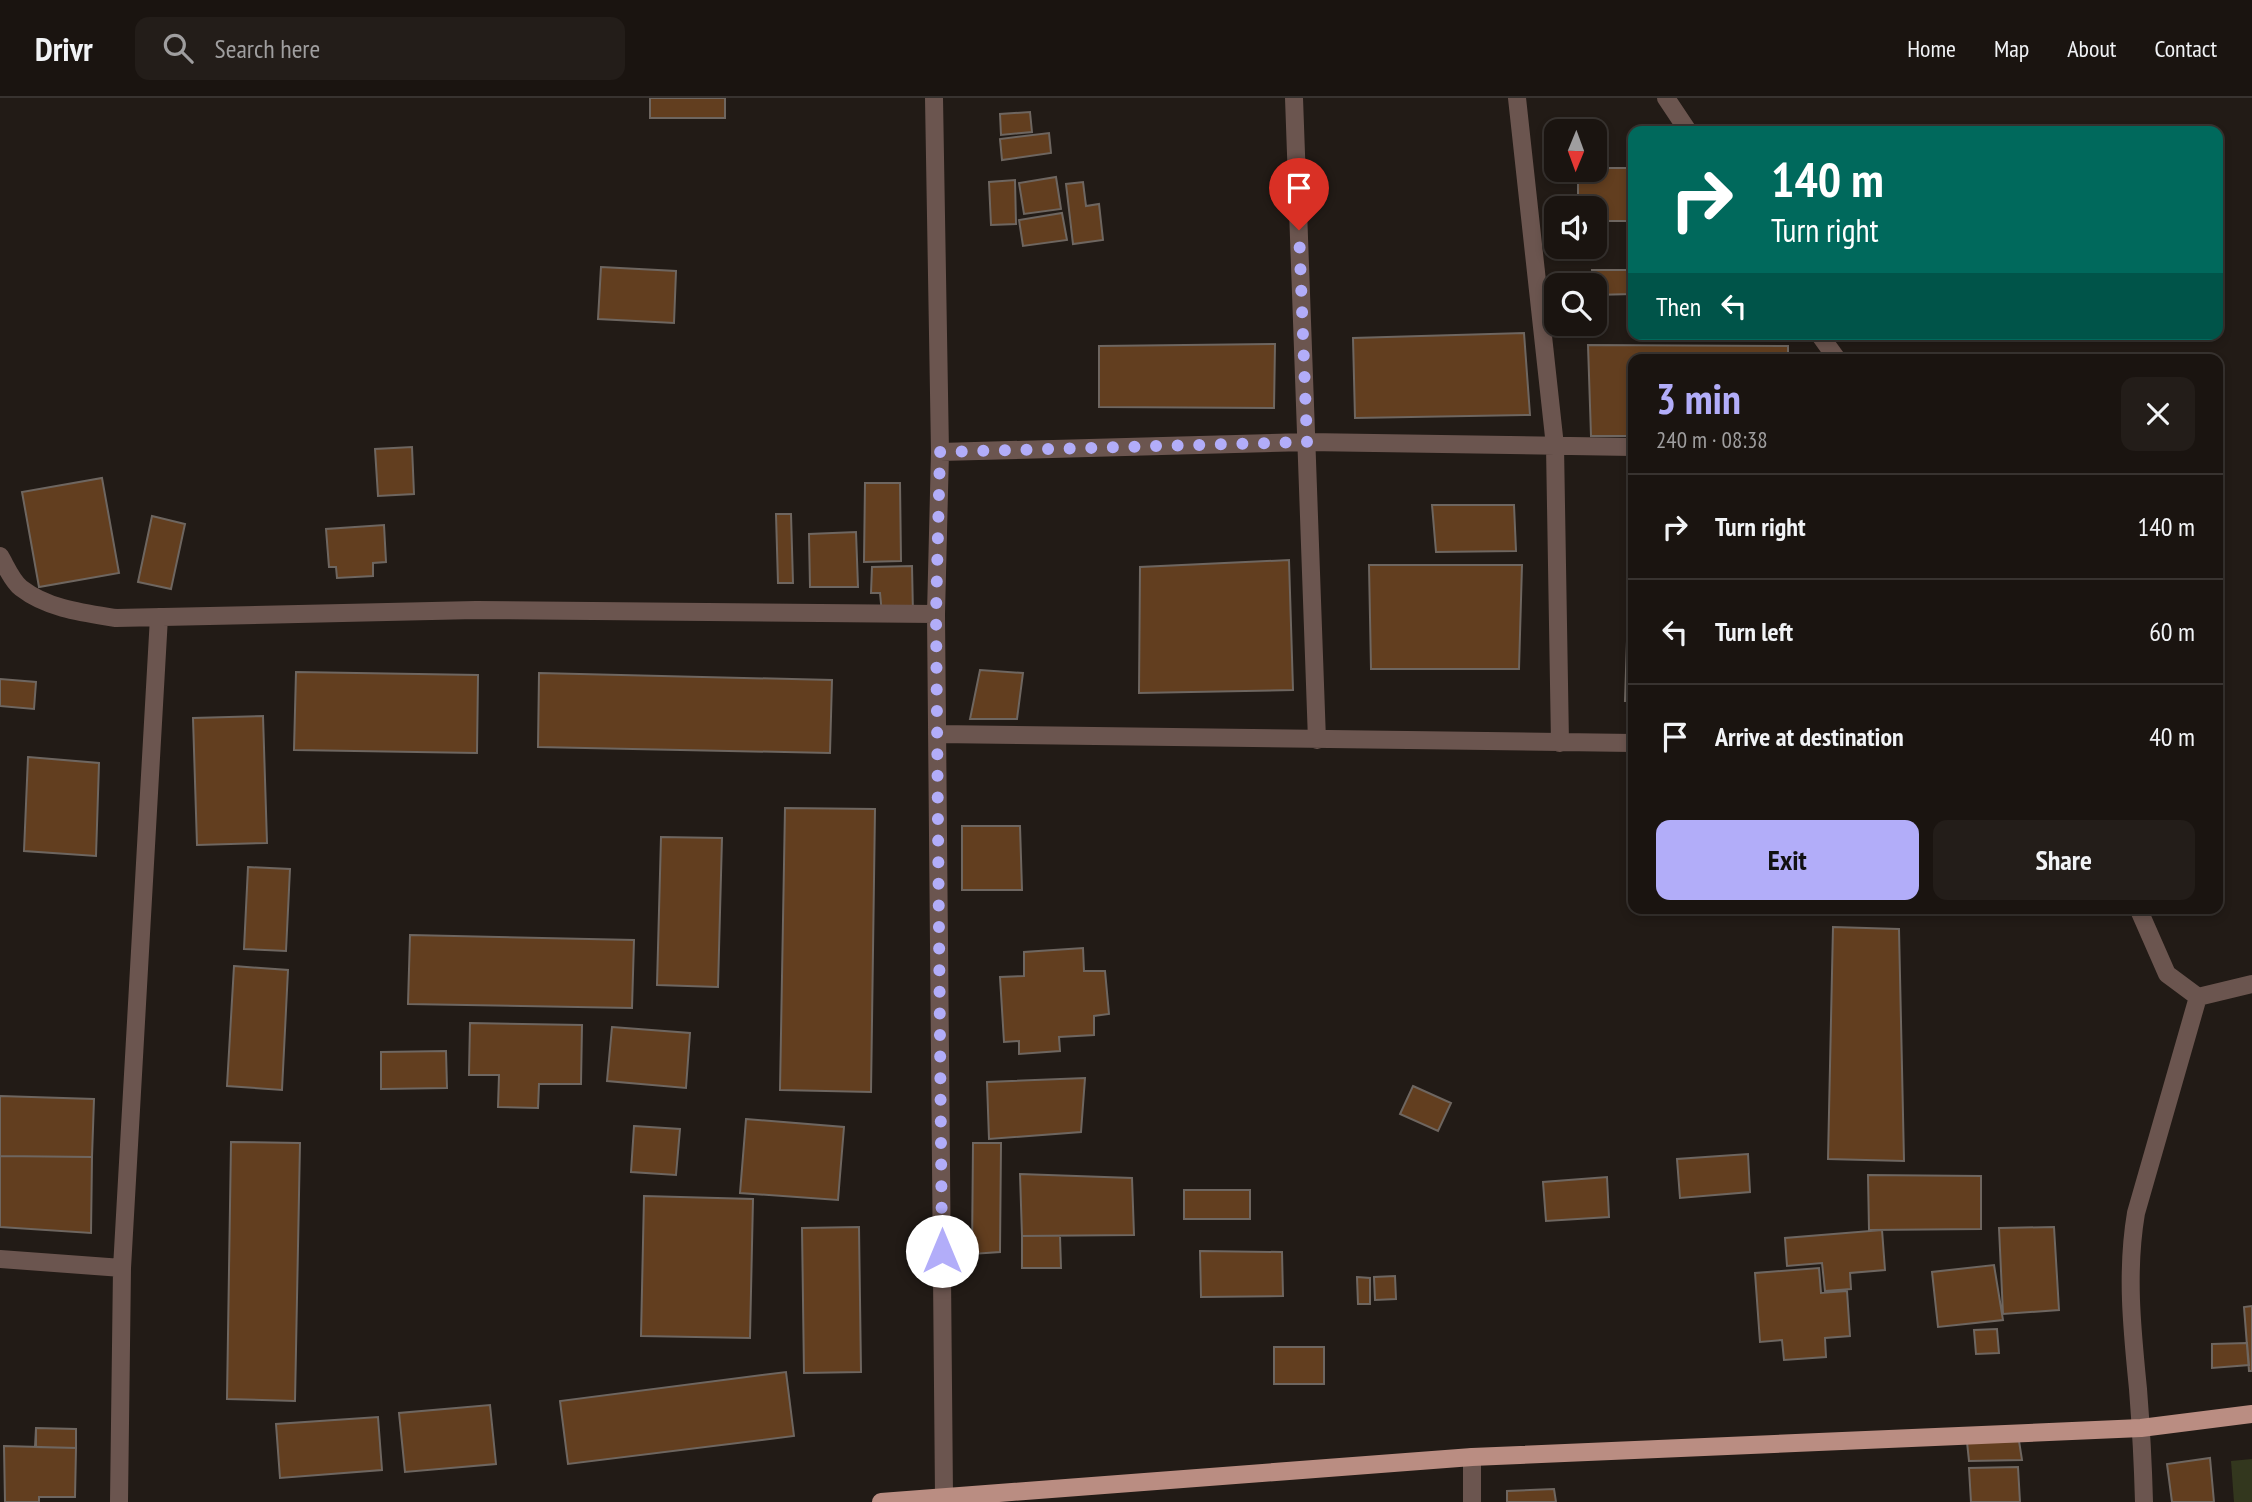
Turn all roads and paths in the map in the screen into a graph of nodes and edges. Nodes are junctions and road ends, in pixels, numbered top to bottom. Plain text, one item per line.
1 (934, 98) edge
2 (1294, 98) edge
3 (1517, 98) edge
4 (1667, 98) edge
5 (1685, 126) edge
6 (1307, 442) junction
7 (1555, 446) junction
8 (1628, 447) edge
9 (940, 452) junction
10 (0, 556) edge
11 (936, 614) junction
12 (159, 617) junction
13 (937, 734) junction
14 (1317, 740) junction
15 (1560, 743) junction
16 (1628, 743) edge
17 (2141, 914) edge
18 (2252, 984) edge
19 (2199, 997) junction
20 (0, 1259) edge
21 (122, 1268) junction
22 (2252, 1414) edge
23 (2141, 1428) junction
24 (1472, 1457) junction
25 (944, 1496) junction
26 (118, 1502) edge
27 (881, 1502) edge
28 (1472, 1502) edge
29 (2144, 1502) edge

1 - 9 street
2 - 6 street
3 - 7 street
4 - 5 street
6 - 7 street
6 - 9 street
6 - 14 street
7 - 8 street
7 - 15 street
9 - 11 street
10 - 12 street
11 - 12 street
11 - 13 street
12 - 21 street
13 - 14 street
13 - 25 street
14 - 15 street
15 - 16 street
17 - 19 street
18 - 19 street
19 - 23 street
20 - 21 street
21 - 26 street
22 - 23 main road
23 - 24 main road
23 - 29 street
24 - 25 main road
24 - 28 street
25 - 27 main road

